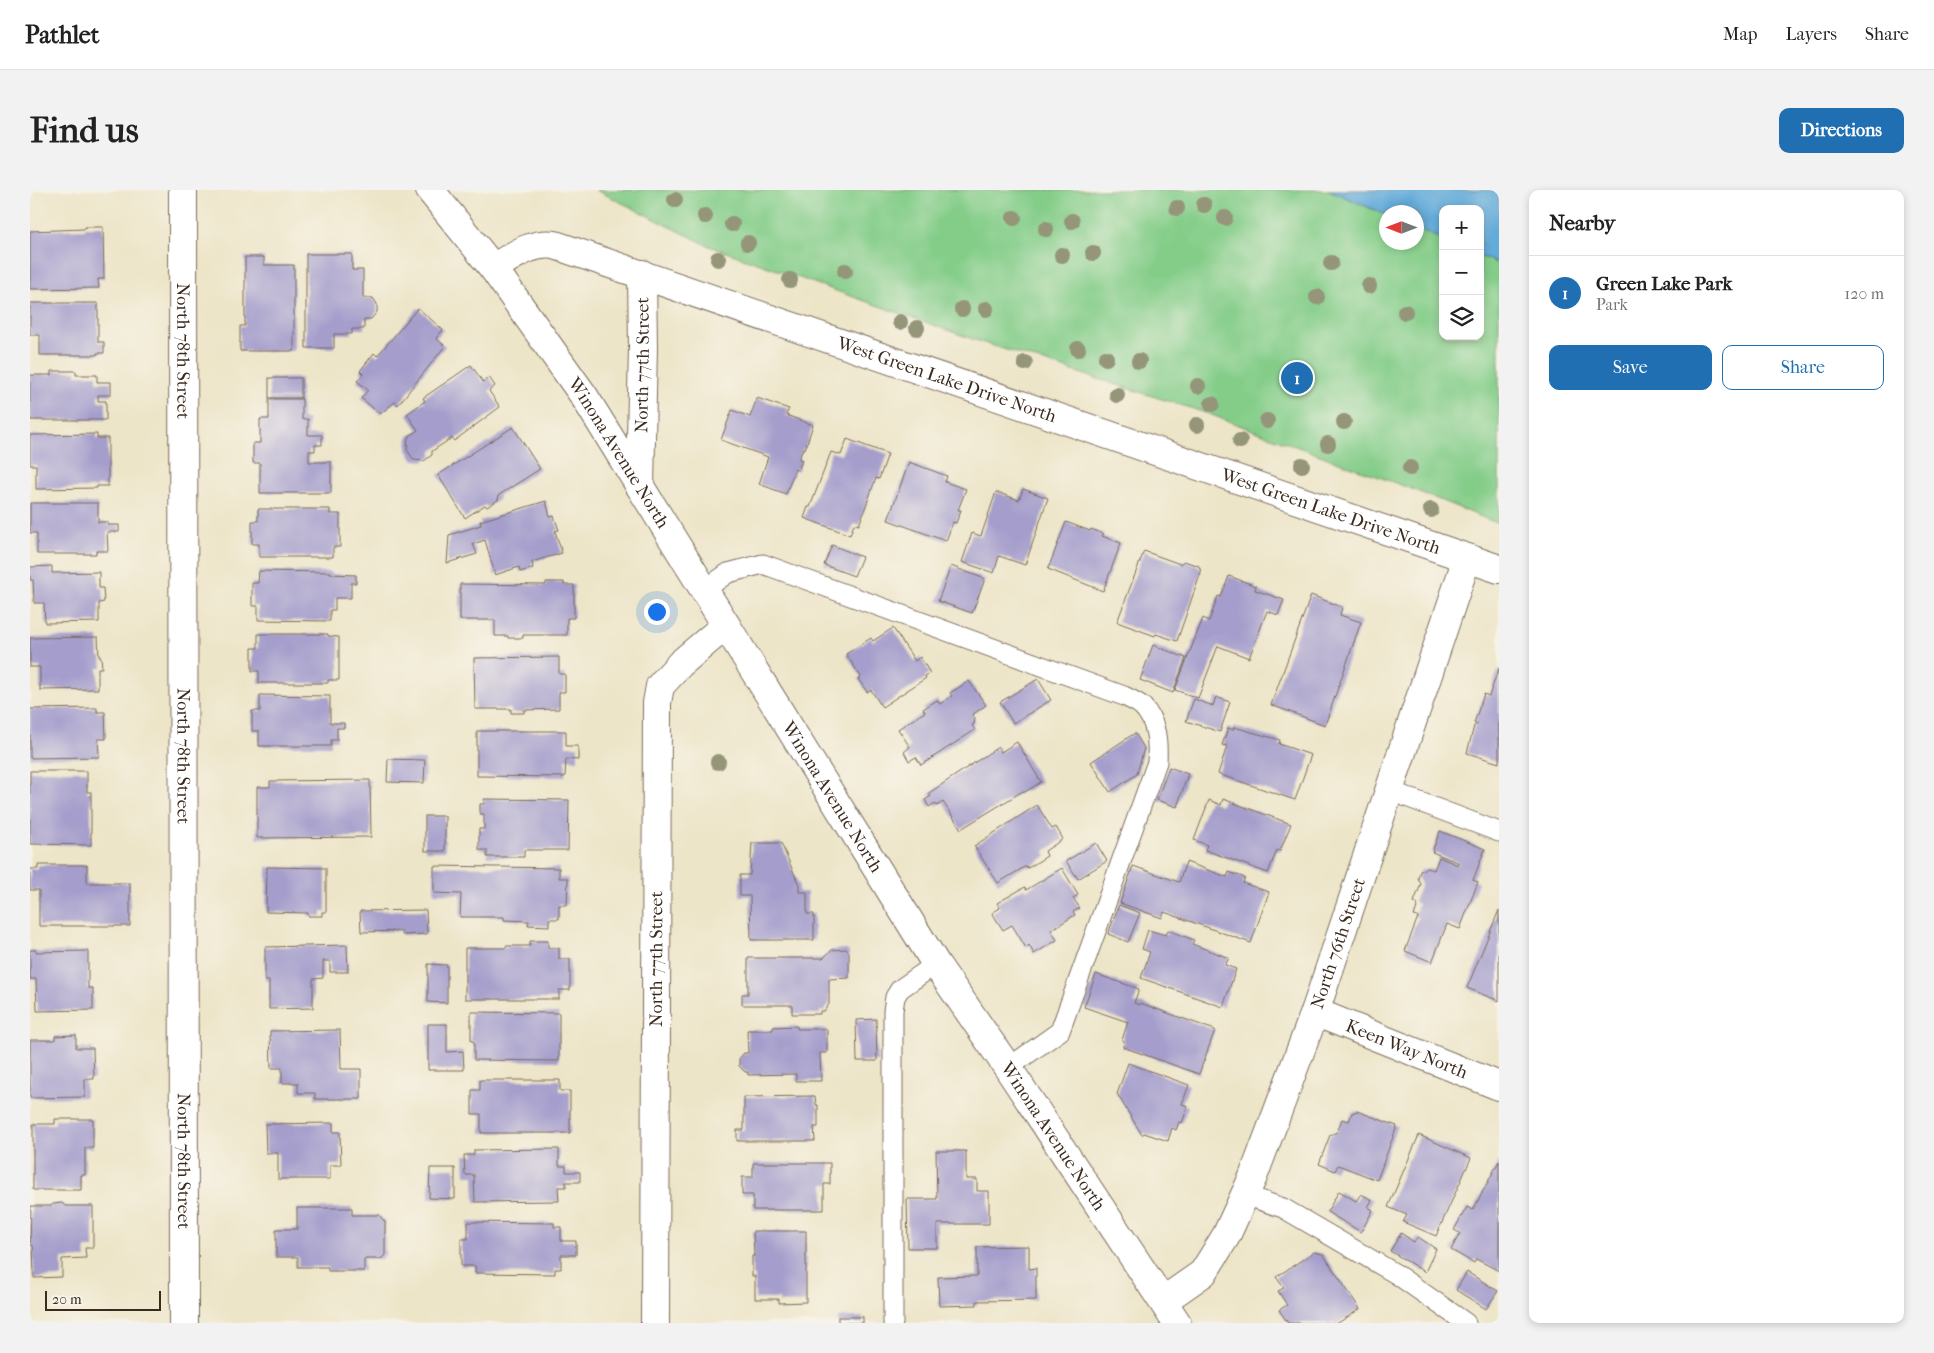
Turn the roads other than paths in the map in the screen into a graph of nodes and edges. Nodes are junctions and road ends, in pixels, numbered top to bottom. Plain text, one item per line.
1 (183, 190) edge
2 (430, 190) edge
3 (493, 268) junction
4 (642, 274) junction
5 (640, 486) junction
6 (1467, 558) junction
7 (1499, 569) edge
8 (704, 590) junction
9 (726, 625) junction
10 (1388, 790) junction
11 (1499, 832) edge
12 (936, 964) junction
13 (1315, 1012) junction
14 (1008, 1068) junction
15 (1499, 1086) edge
16 (1245, 1195) junction
17 (1170, 1312) edge
18 (184, 1323) edge
19 (654, 1323) edge
20 (893, 1323) edge
21 (1466, 1323) edge

1 - 18 street, North 78th Street
2 - 3 street
3 - 4 street, West Green Lake Drive North
3 - 5 street, Winona Avenue North
4 - 5 street, North 77th Street
4 - 6 street, West Green Lake Drive North
5 - 8 street, Winona Avenue North
6 - 7 street, West Green Lake Drive North
6 - 10 street, North 76th Street
8 - 9 street, Winona Avenue North
8 - 14 lane
9 - 12 street, Winona Avenue North
9 - 19 street, North 77th Street
10 - 11 lane
10 - 13 street, North 76th Street
12 - 14 street, Winona Avenue North
12 - 20 lane
13 - 15 street, Keen Way North
13 - 16 street, North 76th Street
14 - 17 street, Winona Avenue North
16 - 17 street, North 76th Street
16 - 21 lane

